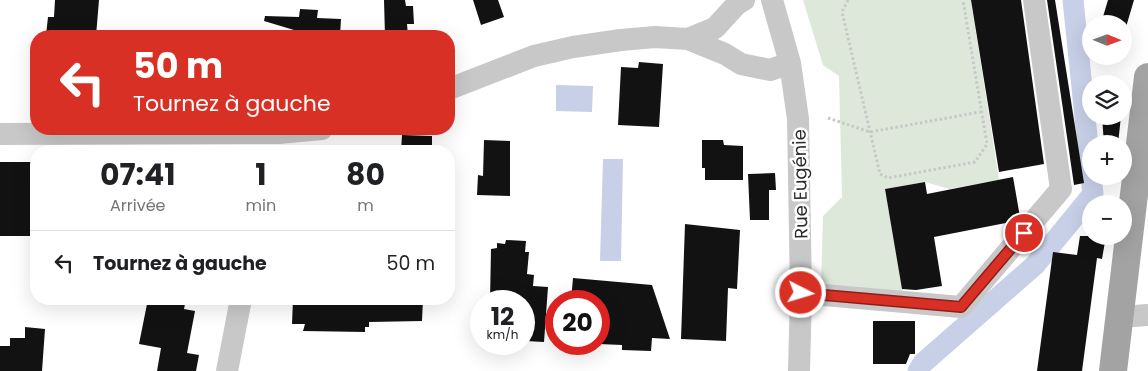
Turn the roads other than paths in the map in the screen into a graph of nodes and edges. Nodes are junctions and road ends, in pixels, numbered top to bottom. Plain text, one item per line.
1 (744, 0) edge
2 (772, 0) edge
3 (1034, 0) edge
4 (722, 20) junction
5 (688, 39) junction
6 (725, 54) junction
7 (790, 64) junction
8 (1148, 77) edge
9 (455, 88) edge
10 (0, 134) edge
11 (30, 134) edge
12 (801, 293) junction
13 (240, 305) edge
14 (1148, 315) edge
15 (1120, 317) junction
16 (227, 371) edge
17 (799, 371) edge
18 (1113, 371) edge

1 - 4 street
2 - 7 street, Rue Eugénie
3 - 12 street
4 - 5 street
4 - 6 street
5 - 6 street
5 - 9 street
6 - 7 street
7 - 12 street, Rue Eugénie
8 - 15 main road
10 - 11 street
12 - 17 street, Rue Eugénie
13 - 16 street
14 - 15 street
15 - 18 main road

